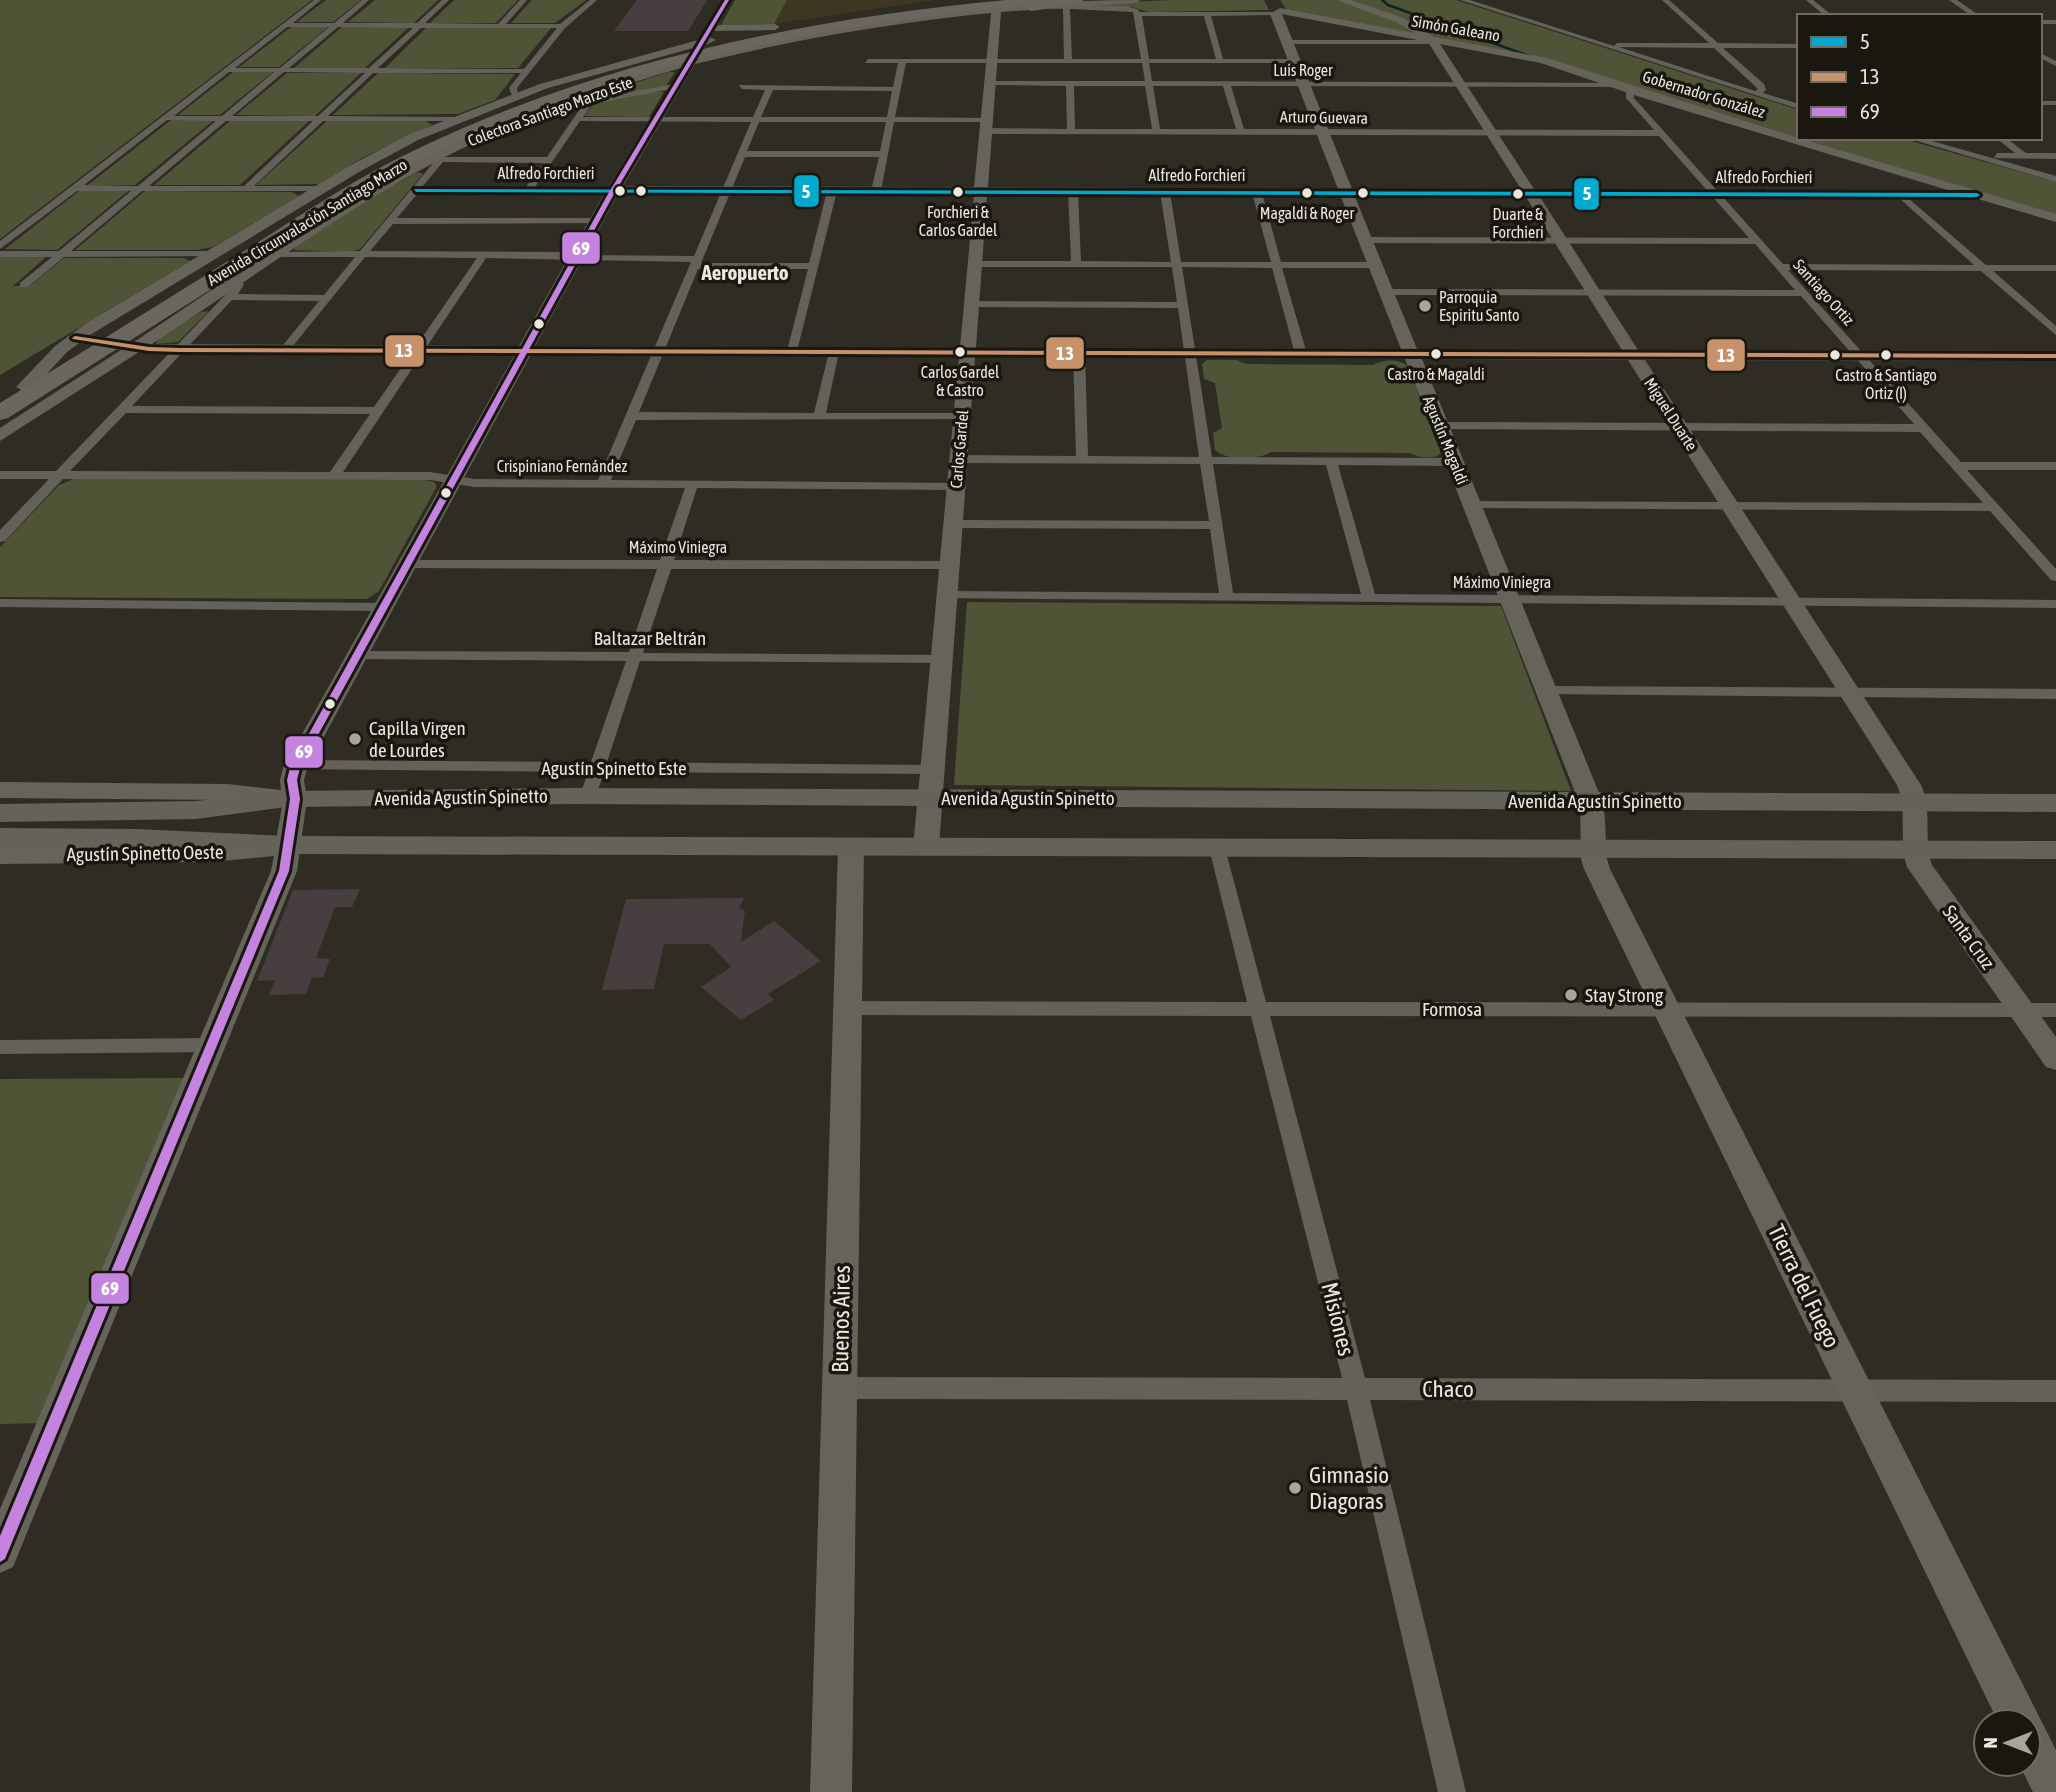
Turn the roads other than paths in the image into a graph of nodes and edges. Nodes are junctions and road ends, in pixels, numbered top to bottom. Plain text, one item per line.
1 (318, 0) edge
2 (366, 0) edge
3 (446, 0) edge
4 (524, 0) edge
5 (594, 0) edge
6 (727, 0) edge
7 (961, 0) edge
8 (1048, 0) edge
9 (1078, 0) edge
10 (1136, 0) edge
11 (1341, 0) edge
12 (1463, 0) edge
13 (1665, 0) edge
14 (1809, 0) edge
15 (1952, 0) edge
16 (1005, 3) edge
17 (1031, 7) junction
18 (1066, 8) junction
19 (1276, 9) edge
20 (919, 10) junction
21 (1138, 14) junction
22 (1207, 14) junction
23 (1827, 14) edge
24 (1974, 14) edge
25 (893, 23) junction
26 (286, 25) junction
27 (337, 25) junction
28 (419, 25) junction
29 (501, 25) junction
30 (562, 26) junction
31 (775, 27) junction
32 (710, 28) junction
33 (1437, 41) junction
34 (1287, 42) junction
35 (735, 45) junction
36 (1715, 45) junction
37 (1601, 46) junction
38 (1797, 46) edge
39 (694, 53) junction
40 (1543, 60) joint
41 (868, 61) dead end
42 (992, 61) junction
43 (1068, 61) junction
44 (1145, 61) junction
45 (1220, 61) junction
46 (1295, 61) junction
47 (902, 62) junction
48 (643, 64) junction
49 (228, 70) junction
50 (282, 70) junction
51 (371, 70) junction
52 (526, 71) junction
53 (610, 78) junction
54 (990, 83) junction
55 (1070, 83) junction
56 (1148, 83) junction
57 (1226, 84) junction
58 (1304, 84) junction
59 (1460, 84) junction
60 (1615, 85) junction
61 (674, 86) junction
62 (742, 87) dead end
63 (769, 89) junction
64 (896, 89) junction
65 (1630, 90) junction
66 (1755, 94) junction
67 (516, 96) junction
68 (583, 99) junction
69 (1797, 105) edge
70 (478, 110) junction
71 (166, 118) junction
72 (225, 118) junction
73 (321, 118) junction
74 (456, 119) junction
75 (577, 119) junction
76 (655, 120) junction
77 (756, 120) junction
78 (890, 120) junction
79 (986, 125) junction
80 (493, 130) junction
81 (1071, 130) junction
82 (1156, 130) junction
83 (1240, 130) junction
84 (1323, 131) junction
85 (1491, 132) junction
86 (1661, 133) junction
87 (1918, 140) edge
88 (2003, 140) edge
89 (742, 153) junction
90 (883, 154) junction
91 (2024, 156) junction
92 (2056, 156) edge
93 (436, 159) junction
94 (549, 159) junction
95 (1983, 159) junction
96 (2056, 179) edge
97 (75, 188) junction
98 (140, 188) junction
99 (246, 189) junction
100 (319, 189) junction
101 (416, 190) junction
102 (528, 190) junction
103 (614, 190) junction
104 (726, 191) junction
105 (832, 191) junction
106 (876, 191) junction
107 (981, 192) junction
108 (1073, 192) junction
109 (1165, 192) junction
110 (1257, 192) junction
111 (1347, 193) junction
112 (1530, 194) junction
113 (1716, 194) junction
114 (1901, 195) junction
115 (1978, 195) junction
116 (303, 199) junction
117 (2056, 218) edge
118 (390, 221) junction
119 (597, 221) junction
120 (326, 222) junction
121 (1366, 240) junction
122 (1560, 241) junction
123 (1758, 242) junction
124 (0, 246) edge
125 (0, 254) edge
126 (61, 254) junction
127 (211, 254) junction
128 (277, 254) junction
129 (363, 254) junction
130 (484, 254) junction
131 (577, 256) junction
132 (696, 262) junction
133 (975, 264) junction
134 (1076, 264) junction
135 (1176, 264) junction
136 (1276, 265) junction
137 (1376, 265) junction
138 (813, 266) junction
139 (1780, 267) junction
140 (1984, 268) junction
141 (2056, 268) edge
142 (236, 282) junction
143 (24, 285) dead end
144 (1387, 292) junction
145 (1594, 292) junction
146 (1803, 293) junction
147 (229, 297) junction
148 (326, 298) junction
149 (971, 304) junction
150 (1183, 305) junction
151 (157, 309) junction
152 (2056, 332) edge
153 (75, 338) junction
154 (105, 342) junction
155 (138, 347) junction
156 (179, 350) junction
157 (284, 350) junction
158 (419, 351) junction
159 (525, 351) junction
160 (659, 351) junction
161 (792, 352) junction
162 (834, 352) junction
163 (967, 352) junction
164 (1079, 353) junction
165 (1190, 353) junction
166 (1301, 354) junction
167 (1412, 355) junction
168 (1634, 355) junction
169 (1859, 356) junction
170 (2056, 356) edge
171 (25, 387) junction
172 (0, 402) edge
173 (50, 404) junction
174 (123, 409) junction
175 (379, 411) junction
176 (0, 414) edge
177 (632, 416) junction
178 (819, 416) junction
179 (962, 417) junction
180 (1441, 426) junction
181 (1680, 427) junction
182 (0, 428) edge
183 (1924, 428) junction
184 (0, 436) edge
185 (958, 459) junction
186 (1082, 460) junction
187 (1207, 461) junction
188 (1331, 462) junction
189 (1455, 463) junction
190 (1957, 466) junction
191 (2056, 466) edge
192 (0, 475) edge
193 (60, 475) junction
194 (334, 476) junction
195 (453, 481) junction
196 (603, 484) junction
197 (692, 485) junction
198 (956, 486) junction
199 (1472, 505) junction
200 (1730, 506) junction
201 (1994, 507) junction
202 (953, 524) junction
203 (1216, 526) junction
204 (0, 538) edge
205 (407, 564) junction
206 (666, 565) junction
207 (949, 565) junction
208 (2056, 577) edge
209 (947, 595) junction
210 (1227, 597) junction
211 (1369, 598) junction
212 (1510, 599) junction
213 (1792, 601) junction
214 (0, 603) edge
215 (2056, 604) edge
216 (384, 607) junction
217 (357, 655) junction
218 (635, 657) junction
219 (941, 659) junction
220 (1547, 691) junction
221 (1850, 693) junction
222 (2056, 694) edge
223 (297, 765) junction
224 (597, 767) junction
225 (932, 770) junction
226 (0, 790) edge
227 (588, 796) junction
228 (930, 798) junction
229 (295, 799) junction
230 (1591, 801) junction
231 (1916, 803) junction
232 (2056, 803) edge
233 (0, 813) edge
234 (0, 837) edge
235 (289, 845) junction
236 (851, 847) junction
237 (926, 847) junction
238 (1217, 848) junction
239 (1594, 849) junction
240 (1916, 850) junction
241 (2056, 850) edge
242 (0, 855) edge
243 (848, 1008) junction
244 (1260, 1009) junction
245 (1667, 1010) junction
246 (2021, 1010) junction
247 (2056, 1010) edge
248 (212, 1045) junction
249 (0, 1047) edge
250 (2056, 1059) edge
251 (839, 1388) junction
252 (1356, 1389) junction
253 (1856, 1390) junction
254 (2056, 1391) edge
255 (0, 1554) edge
256 (2013, 1708) edge
257 (2042, 1766) edge
258 (831, 1792) edge
259 (1451, 1792) edge
260 (2055, 1792) edge

1 - 26 street
2 - 27 street
3 - 28 street
4 - 29 street
5 - 30 street
6 - 32 street
7 - 31 street, Colectora Santiago Marzo Este
8 - 35 highway, Avenida Circunvalación Santiago Marzo
9 - 17 highway
10 - 17 street, Colectora Santiago Marzo Este
11 - 33 street, Miguel Duarte
12 - 37 street
13 - 36 street
14 - 23 street
15 - 24 street
16 - 17 street, Colectora Santiago Marzo Este
16 - 20 highway, Avenida Circunvalación Santiago Marzo
16 - 25 street, Colectora Santiago Marzo Este
16 - 42 street, Carlos Gardel
17 - 18 street
18 - 21 street
18 - 43 street
19 - 22 street
19 - 33 street, Simón Galeano
19 - 34 street, Agustín Magaldi
20 - 31 highway
20 - 39 highway, Avenida Circunvalación Santiago Marzo
21 - 22 street
21 - 44 street
22 - 45 street
25 - 35 highway
25 - 39 street, Colectora Santiago Marzo Este
26 - 27 street
26 - 49 street
27 - 28 street
27 - 50 street
28 - 29 street
28 - 51 street
29 - 30 street
30 - 52 street
31 - 32 street
31 - 39 street, Colectora Santiago Marzo Este
32 - 39 street
33 - 34 street
33 - 40 street, Simón Galeano
33 - 59 street, Miguel Duarte
34 - 46 street, Agustín Magaldi
35 - 39 highway, Avenida Circunvalación Santiago Marzo
36 - 37 street
36 - 38 street
36 - 66 street
37 - 66 street
39 - 48 highway, Avenida Circunvalación Santiago Marzo
39 - 53 highway, Avenida Circunvalación Santiago Marzo
39 - 61 street
39 - 67 street, Colectora Santiago Marzo Este
39 - 68 street, Colectora Santiago Marzo Este
40 - 60 street, Gobernador González
41 - 47 street
42 - 43 street
42 - 47 street
42 - 54 street, Carlos Gardel
43 - 44 street
44 - 45 street
44 - 56 street
45 - 46 street
46 - 58 street, Agustín Magaldi
47 - 64 street
48 - 70 highway
48 - 151 highway, Avenida Circunvalación Santiago Marzo
49 - 50 street
49 - 71 street
50 - 51 street
50 - 72 street
51 - 52 street
51 - 73 street
52 - 67 street
53 - 80 highway
53 - 151 highway, Avenida Circunvalación Santiago Marzo
54 - 55 street, Luis Roger
54 - 79 street, Carlos Gardel
55 - 56 street, Luis Roger
55 - 81 street
56 - 57 street, Luis Roger
56 - 82 street
57 - 58 street, Luis Roger
57 - 83 street
58 - 59 street, Luis Roger
58 - 84 street, Agustín Magaldi
59 - 60 street, Luis Roger
59 - 85 street, Miguel Duarte
60 - 65 street, Gobernador González
61 - 68 street
61 - 76 street
62 - 63 street
63 - 64 street
63 - 77 street
64 - 78 street
65 - 86 street, Santiago Ortiz
65 - 115 street, Gobernador González
66 - 69 street
67 - 70 street, Colectora Santiago Marzo Este
68 - 75 street
68 - 80 street, Colectora Santiago Marzo Este
70 - 74 street, Colectora Santiago Marzo Este
71 - 72 street
71 - 97 street
72 - 73 street
72 - 98 street
73 - 74 street
73 - 99 street
74 - 100 street, Colectora Santiago Marzo Este
75 - 76 street, Arturo Guevara
75 - 94 street
76 - 77 street, Arturo Guevara
76 - 103 street
77 - 78 street, Arturo Guevara
77 - 89 street
78 - 79 street, Arturo Guevara
78 - 90 street
79 - 81 street, Arturo Guevara
79 - 107 street, Carlos Gardel
80 - 93 street, Colectora Santiago Marzo Este
81 - 82 street, Arturo Guevara
82 - 83 street, Arturo Guevara
83 - 84 street, Arturo Guevara
84 - 85 street, Arturo Guevara
84 - 111 street, Agustín Magaldi
85 - 86 street, Arturo Guevara
85 - 112 street, Miguel Duarte
86 - 113 street, Santiago Ortiz
87 - 95 street
88 - 91 street
89 - 90 street
89 - 104 street
90 - 106 street
91 - 92 street
91 - 95 street
93 - 94 street
93 - 101 street
93 - 120 street, Colectora Santiago Marzo Este
94 - 102 street
95 - 96 street
97 - 98 street
97 - 124 street
98 - 99 street
98 - 126 street
99 - 100 street
100 - 116 street, Colectora Santiago Marzo Este
101 - 102 street, Alfredo Forchieri
101 - 118 street
102 - 103 street, Alfredo Forchieri
103 - 104 street, Alfredo Forchieri
103 - 119 street
104 - 105 street, Alfredo Forchieri
104 - 132 street
105 - 106 street, Alfredo Forchieri
105 - 138 street
106 - 107 street, Alfredo Forchieri
107 - 108 street, Alfredo Forchieri
107 - 133 street, Carlos Gardel
108 - 109 street, Alfredo Forchieri
108 - 134 street
109 - 110 street, Alfredo Forchieri
109 - 135 street
110 - 111 street, Alfredo Forchieri
110 - 136 street
111 - 112 street, Alfredo Forchieri
111 - 121 street, Agustín Magaldi
112 - 113 street, Alfredo Forchieri
112 - 122 street, Miguel Duarte
113 - 114 street, Alfredo Forchieri
113 - 123 street, Santiago Ortiz
114 - 115 street, Alfredo Forchieri
114 - 140 street
115 - 117 street, Gobernador González
116 - 127 street, Colectora Santiago Marzo Este
116 - 151 highway
118 - 119 street
118 - 129 street
119 - 131 street
120 - 128 street, Colectora Santiago Marzo Este
120 - 151 highway
121 - 122 street
121 - 137 street, Agustín Magaldi
122 - 123 street
122 - 145 street, Miguel Duarte
123 - 139 street, Santiago Ortiz
125 - 126 street
126 - 127 street
126 - 143 street
127 - 153 street, Colectora Santiago Marzo Este
128 - 129 street
128 - 142 street, Colectora Santiago Marzo Este
129 - 130 street
129 - 148 street
130 - 131 street
130 - 158 street
131 - 132 street
131 - 159 street
132 - 138 street
132 - 160 street
133 - 134 street
133 - 149 street, Carlos Gardel
134 - 135 street
135 - 136 street
135 - 150 street
136 - 137 street
136 - 166 street
137 - 144 street, Agustín Magaldi
138 - 161 street
139 - 140 street
139 - 146 street, Santiago Ortiz
140 - 141 street
140 - 152 street
142 - 147 street
142 - 155 street, Colectora Santiago Marzo Este
144 - 145 street
144 - 167 street, Agustín Magaldi
145 - 146 street
145 - 168 street, Miguel Duarte
146 - 169 street, Santiago Ortiz
147 - 148 street
147 - 156 street
148 - 157 street
149 - 150 street
149 - 163 street, Carlos Gardel
150 - 165 street
151 - 154 highway, Avenida Circunvalación Santiago Marzo
153 - 154 street
153 - 171 street, Colectora Santiago Marzo Este
154 - 155 street
154 - 171 highway, Avenida Circunvalación Santiago Marzo
154 - 176 highway, Avenida Circunvalación Santiago Marzo
155 - 156 street
155 - 173 street, Colectora Santiago Marzo Este
156 - 157 street
156 - 174 street
157 - 158 street
158 - 159 street
158 - 175 street
159 - 160 street
159 - 195 street
160 - 161 street
160 - 177 street
161 - 162 street
162 - 163 street
162 - 178 street
163 - 164 street
163 - 179 street, Carlos Gardel
164 - 165 street
164 - 186 street
165 - 166 street
165 - 187 street
166 - 167 street
167 - 168 street
167 - 180 street, Agustín Magaldi
168 - 169 street
168 - 181 street, Miguel Duarte
169 - 170 street
169 - 183 street, Santiago Ortiz
171 - 172 highway, Avenida Circunvalación Santiago Marzo
173 - 182 highway
173 - 184 street, Colectora Santiago Marzo Este
174 - 175 street
174 - 193 street
175 - 194 street
177 - 178 street
177 - 196 street
178 - 179 street
179 - 185 street, Carlos Gardel
180 - 181 street
180 - 189 street, Agustín Magaldi
181 - 183 street
181 - 200 street, Miguel Duarte
183 - 190 street, Santiago Ortiz
185 - 186 street
185 - 198 street, Carlos Gardel
186 - 187 street
187 - 188 street
187 - 203 street
188 - 189 street
188 - 211 street
189 - 199 street, Agustín Magaldi
190 - 191 street
190 - 201 street, Santiago Ortiz
192 - 193 street, Crispiniano Fernández
193 - 194 street, Crispiniano Fernández
193 - 204 street
194 - 195 street, Crispiniano Fernández
195 - 196 street, Crispiniano Fernández
195 - 205 street
196 - 197 street, Crispiniano Fernández
197 - 198 street, Crispiniano Fernández
197 - 206 street
198 - 202 street, Carlos Gardel
199 - 200 street
199 - 212 street, Agustín Magaldi
200 - 201 street
200 - 213 street, Miguel Duarte
201 - 208 street, Santiago Ortiz
202 - 203 street
202 - 207 street, Carlos Gardel
203 - 210 street
205 - 206 street, Máximo Viniegra
205 - 216 street
206 - 207 street, Máximo Viniegra
206 - 218 street
207 - 209 street, Carlos Gardel
209 - 210 street, Máximo Viniegra
209 - 219 street, Carlos Gardel
210 - 211 street, Máximo Viniegra
211 - 212 street, Máximo Viniegra
212 - 213 street, Máximo Viniegra
212 - 220 street, Agustín Magaldi
213 - 215 street, Máximo Viniegra
213 - 221 street, Miguel Duarte
214 - 216 street
216 - 217 street
217 - 218 street, Baltazar Beltrán
217 - 223 street
218 - 219 street, Baltazar Beltrán
218 - 224 street
219 - 225 street, Carlos Gardel
220 - 221 street
220 - 230 street, Agustín Magaldi
221 - 222 street
221 - 231 street, Miguel Duarte
223 - 224 street, Agustín Spinetto Este
223 - 229 street
224 - 225 street, Agustín Spinetto Este
224 - 227 street
225 - 228 street, Carlos Gardel
226 - 229 street
227 - 228 main road, Avenida Agustín Spinetto
227 - 229 main road, Avenida Agustín Spinetto
228 - 230 main road, Avenida Agustín Spinetto
228 - 237 street, Carlos Gardel
229 - 233 main road, Avenida Agustín Spinetto
229 - 235 street
230 - 231 main road, Avenida Agustín Spinetto
230 - 239 street, Agustín Magaldi
231 - 232 main road, Avenida Agustín Spinetto
231 - 240 street, Santa Cruz
234 - 235 main road
235 - 236 main road
235 - 242 street, Agustín Spinetto Oeste
235 - 248 street
236 - 237 main road
236 - 243 street, Buenos Aires
237 - 238 main road
238 - 239 main road
238 - 244 street, Misiones
239 - 240 main road
239 - 245 street, Tierra del Fuego
240 - 241 main road
240 - 246 street, Santa Cruz
243 - 244 street, Formosa
243 - 251 street, Buenos Aires
244 - 245 street, Formosa
244 - 252 street, Misiones
245 - 246 street, Formosa
245 - 253 street, Tierra del Fuego
246 - 247 street, Formosa
246 - 250 street, Santa Cruz
248 - 249 street
248 - 255 street
251 - 252 street, Chaco
251 - 258 street, Buenos Aires
252 - 253 street, Chaco
252 - 259 street, Misiones
253 - 254 street, Chaco
253 - 256 street, Tierra del Fuego
257 - 260 street

